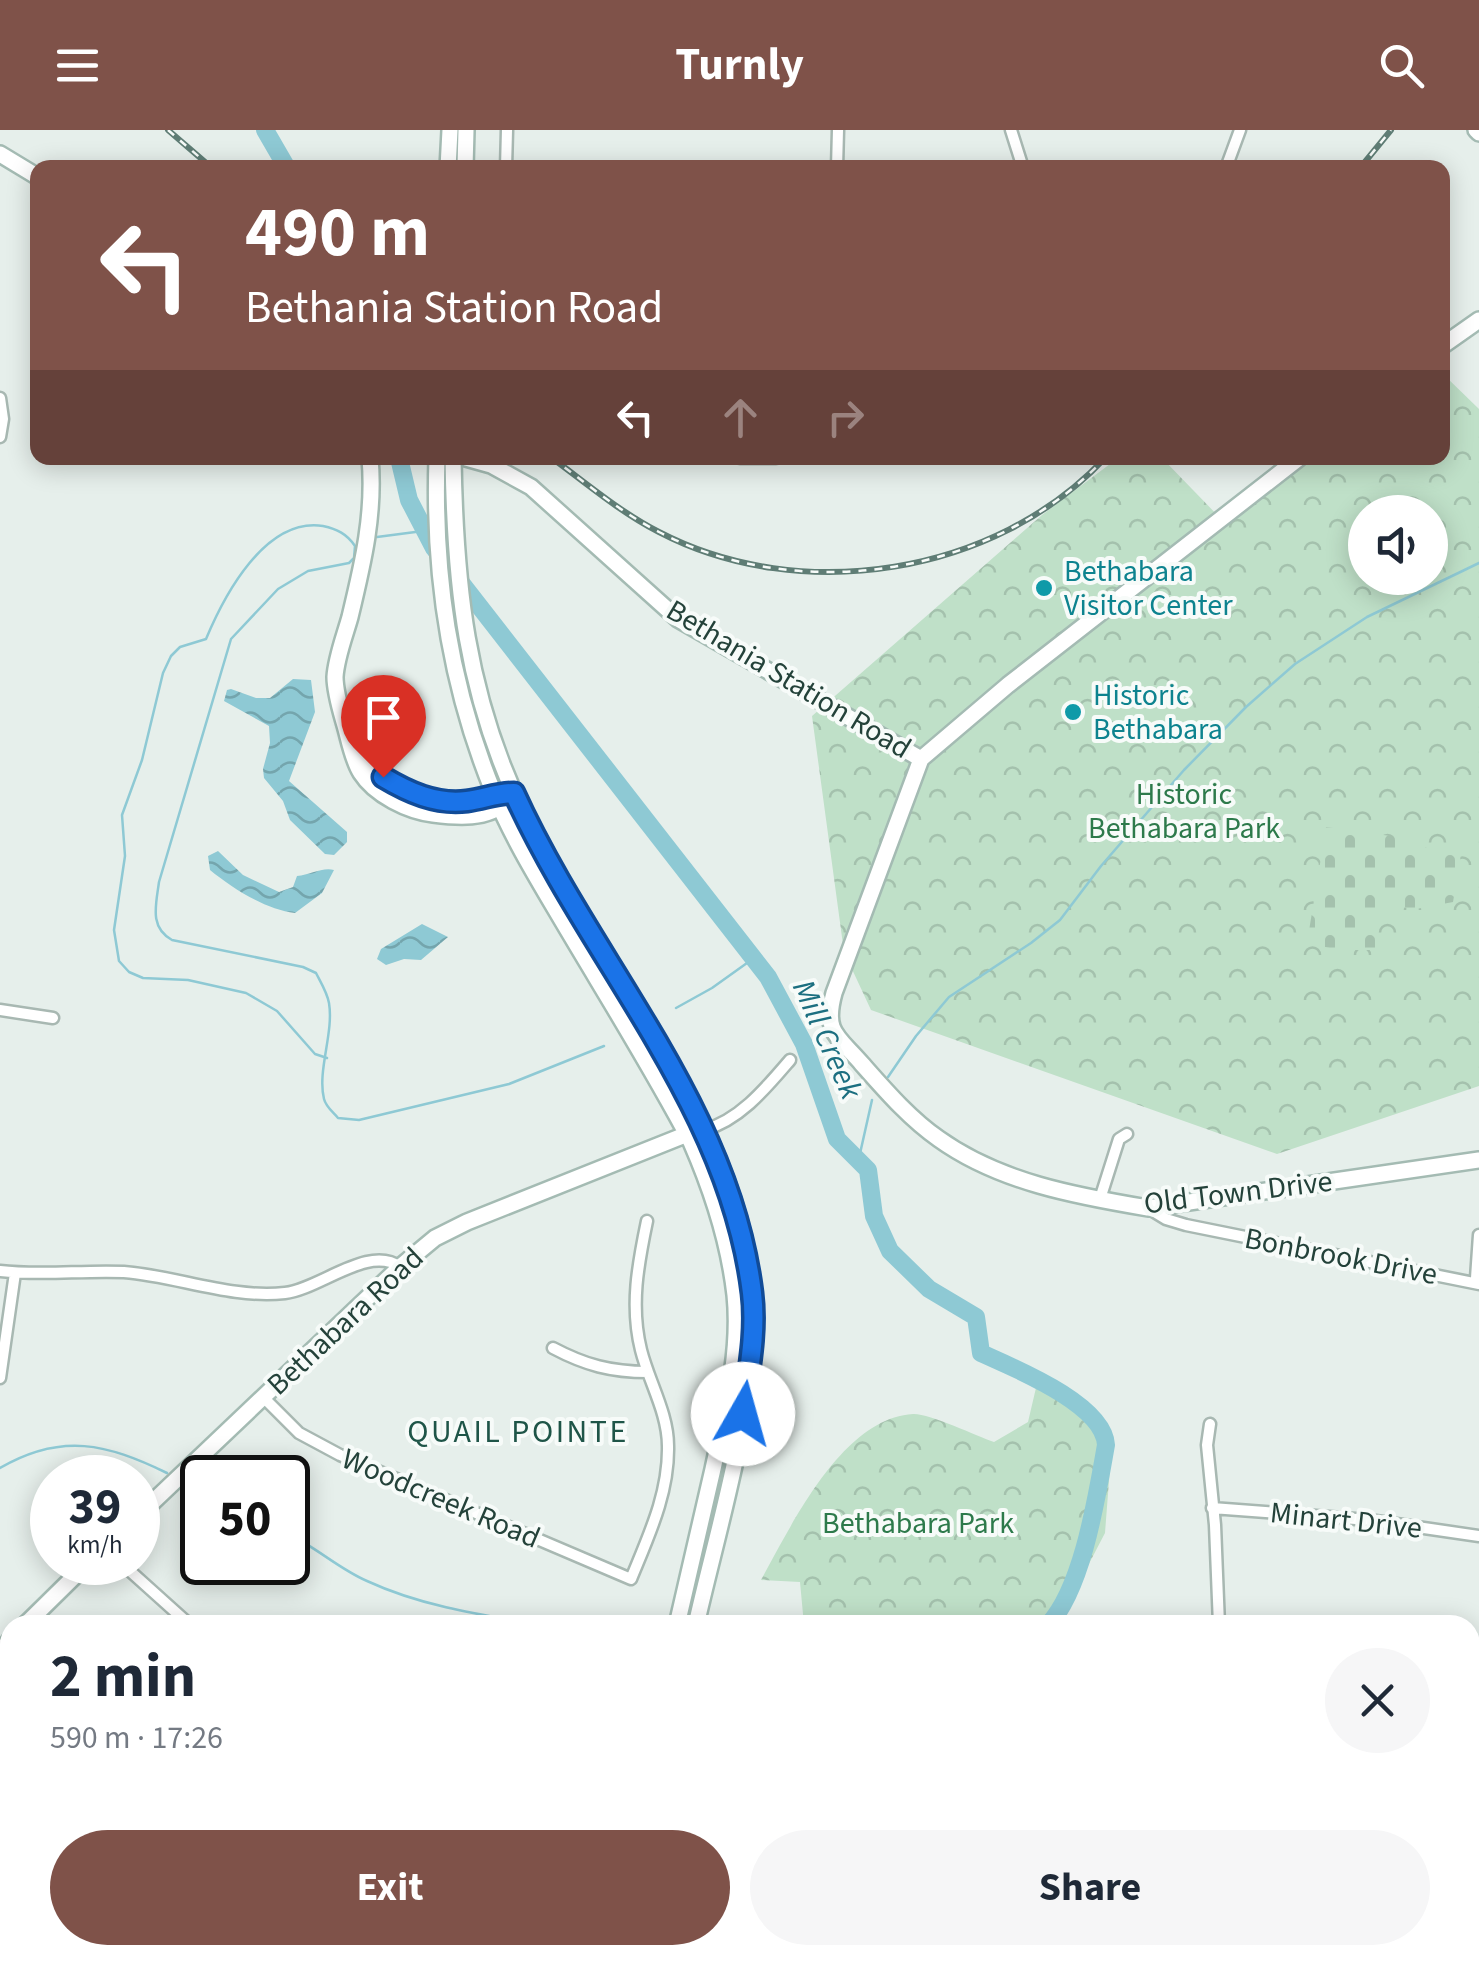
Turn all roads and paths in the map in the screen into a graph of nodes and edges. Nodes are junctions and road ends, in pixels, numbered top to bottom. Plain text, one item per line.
1 (450, 130) edge
2 (466, 130) edge
3 (507, 130) edge
4 (838, 130) edge
5 (1012, 130) edge
6 (1240, 130) edge
7 (0, 154) edge
8 (448, 160) edge
9 (464, 160) edge
10 (506, 160) edge
11 (837, 160) edge
12 (1020, 160) edge
13 (1229, 160) edge
14 (30, 171) edge
15 (1479, 320) edge
16 (1450, 340) edge
17 (0, 398) edge
18 (0, 437) edge
19 (371, 465) edge
20 (437, 465) edge
21 (453, 465) edge
22 (491, 465) edge
23 (1290, 465) edge
24 (921, 759) junction
25 (514, 793) junction
26 (497, 800) junction
27 (0, 1010) edge
28 (53, 1018) dead end
29 (790, 1060) dead end
30 (704, 1130) junction
31 (686, 1132) junction
32 (1126, 1134) dead end
33 (1479, 1160) edge
34 (1100, 1199) junction
35 (1148, 1208) junction
36 (646, 1221) dead end
37 (1479, 1235) edge
38 (400, 1267) junction
39 (0, 1271) edge
40 (15, 1273) junction
41 (1479, 1283) edge
42 (553, 1348) dead end
43 (648, 1372) junction
44 (0, 1378) edge
45 (263, 1397) junction
46 (1210, 1424) dead end
47 (160, 1495) edge
48 (1212, 1508) junction
49 (1479, 1536) edge
50 (65, 1585) edge
51 (146, 1585) edge
52 (35, 1615) edge
53 (179, 1615) edge
54 (679, 1615) edge
55 (698, 1615) edge
56 (1218, 1615) edge

1 - 8 street
2 - 9 street
3 - 10 street
4 - 11 street
5 - 12 street
6 - 13 street
7 - 14 street
15 - 16 street
17 - 18 street
19 - 26 street
20 - 26 street
21 - 25 street
22 - 24 street, Bethania Station Road
23 - 24 street
24 - 34 street, Old Town Drive
25 - 26 street
25 - 30 street
26 - 31 street
27 - 28 street
29 - 30 street, Bethabara Road
30 - 31 street, Bethabara Road
30 - 55 street
31 - 38 street, Bethabara Road
31 - 54 street
32 - 34 street
33 - 35 street, Old Town Drive
34 - 35 street, Old Town Drive
35 - 41 street, Bonbrook Drive
36 - 43 street
37 - 41 street
38 - 40 street
38 - 45 street, Bethabara Road
39 - 40 street
40 - 44 street
42 - 43 street
43 - 45 street, Woodcreek Road
45 - 47 street, Bethabara Road
46 - 48 street
48 - 49 street, Minart Drive
48 - 56 street
50 - 52 street
51 - 53 street

